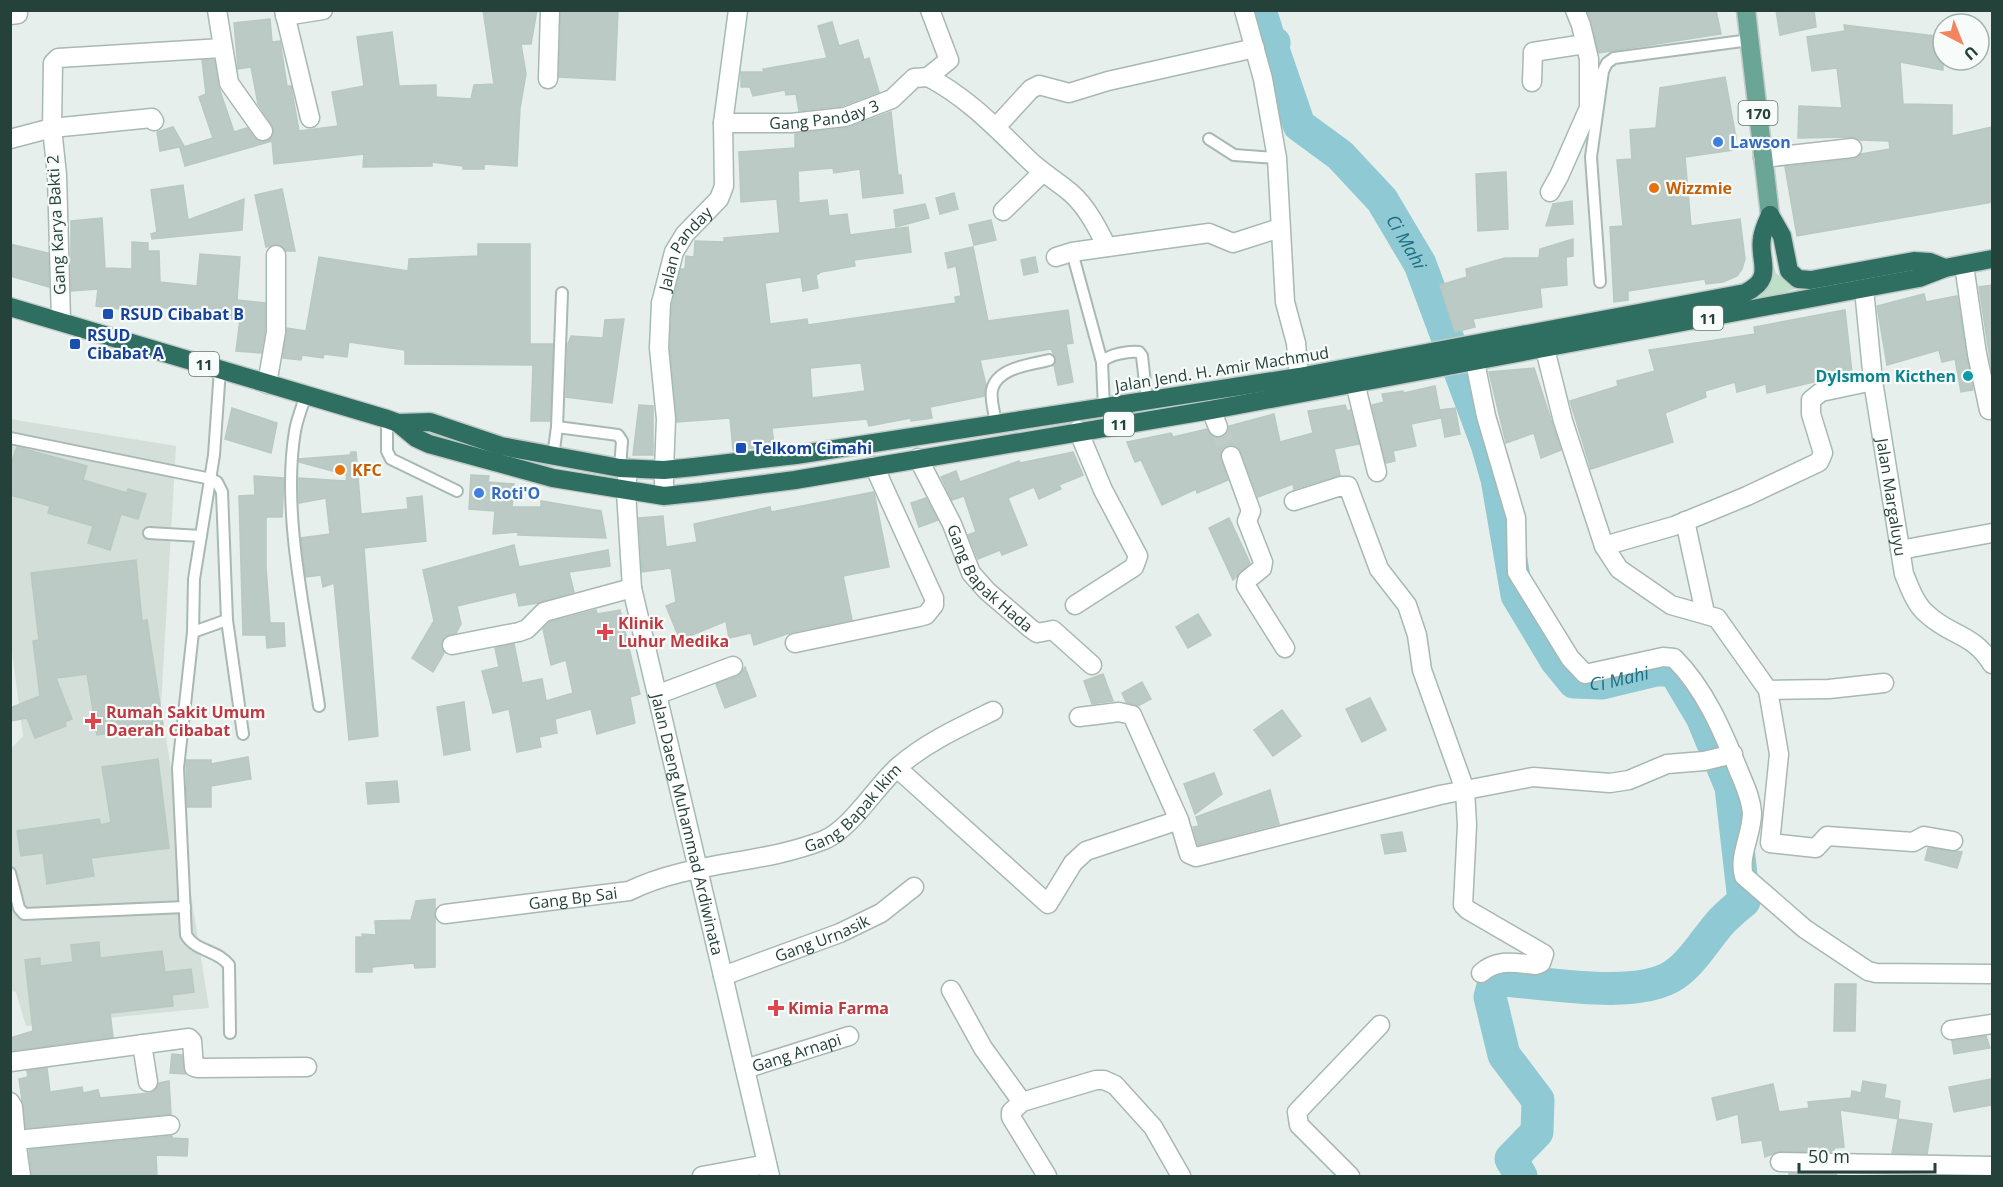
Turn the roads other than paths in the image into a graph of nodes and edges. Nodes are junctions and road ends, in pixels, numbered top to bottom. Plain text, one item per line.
1 (217, 10) edge
2 (323, 10) edge
3 (550, 10) edge
4 (738, 10) edge
5 (930, 10) edge
6 (1244, 10) edge
7 (1575, 10) edge
8 (1746, 10) edge
9 (284, 13) edge
10 (1750, 40) junction
11 (1585, 44) junction
12 (222, 48) junction
13 (1255, 48) junction
14 (921, 78) junction
15 (548, 79) dead end
16 (1532, 82) dead end
17 (310, 118) dead end
18 (154, 121) dead end
19 (723, 123) junction
20 (997, 126) junction
21 (52, 128) junction
22 (263, 131) dead end
23 (10, 139) edge
24 (1209, 139) dead end
25 (1852, 148) dead end
26 (1277, 158) junction
27 (1763, 158) junction
28 (1044, 172) junction
29 (1550, 192) dead end
30 (1004, 211) dead end
31 (1770, 215) junction
32 (1280, 228) junction
33 (1107, 247) junction
34 (1064, 254) joint
35 (276, 255) dead end
36 (1992, 259) edge
37 (1964, 264) junction
38 (1945, 268) junction
39 (1600, 282) dead end
40 (1864, 289) junction
41 (562, 293) dead end
42 (10, 307) edge
43 (61, 321) junction
44 (1545, 349) junction
45 (1471, 357) junction
46 (1049, 360) dead end
47 (1102, 362) junction
48 (220, 369) junction
49 (1299, 377) junction
50 (1873, 381) junction
51 (1355, 383) junction
52 (267, 384) junction
53 (306, 395) junction
54 (1147, 401) junction
55 (1104, 408) junction
56 (1992, 409) edge
57 (392, 421) junction
58 (996, 424) junction
59 (557, 427) junction
60 (1078, 430) junction
61 (10, 438) edge
62 (1231, 456) tunnel mouth
63 (553, 457) junction
64 (918, 458) junction
65 (874, 466) junction
66 (624, 468) junction
67 (664, 470) junction
68 (1377, 472) dead end
69 (211, 479) junction
70 (456, 490) dead end
71 (626, 492) junction
72 (664, 495) junction
73 (1294, 501) dead end
74 (1685, 521) junction
75 (149, 533) dead end
76 (1992, 533) edge
77 (201, 536) junction
78 (1604, 546) junction
79 (1900, 550) junction
80 (632, 588) junction
81 (1075, 605) dead end
82 (1705, 613) junction
83 (227, 620) junction
84 (193, 632) junction
85 (795, 644) dead end
86 (452, 645) dead end
87 (1285, 648) dead end
88 (1992, 664) edge
89 (1092, 665) dead end
90 (733, 666) dead end
91 (1884, 683) dead end
92 (1768, 690) junction
93 (658, 694) junction
94 (319, 705) dead end
95 (993, 711) dead end
96 (1079, 717) dead end
97 (243, 734) dead end
98 (1729, 755) junction
99 (897, 768) junction
100 (1465, 790) junction
101 (1179, 820) junction
102 (1750, 838) junction
103 (1953, 841) dead end
104 (1770, 843) junction
105 (699, 869) junction
106 (10, 873) edge
107 (914, 887) dead end
108 (186, 907) junction
109 (445, 914) dead end
110 (1481, 973) dead end
111 (1992, 974) edge
112 (723, 976) junction
113 (951, 990) dead end
114 (1992, 1024) edge
115 (1380, 1025) dead end
116 (1951, 1030) dead end
117 (230, 1033) dead end
118 (849, 1035) dead end
119 (142, 1044) junction
120 (10, 1062) edge
121 (307, 1067) dead end
122 (745, 1069) junction
123 (148, 1082) dead end
124 (10, 1102) edge
125 (1022, 1102) junction
126 (170, 1125) dead end
127 (16, 1140) junction
128 (1780, 1162) dead end
129 (1992, 1166) edge
130 (769, 1170) edge
131 (21, 1176) edge
132 (702, 1176) edge
133 (1047, 1176) edge
134 (1181, 1176) edge
135 (1350, 1176) edge

1 - 12 street
2 - 9 street
3 - 15 street
4 - 19 street, Jalan Panday
5 - 14 street, Gang Panday 3
6 - 13 street
7 - 11 street
8 - 10 main road, 170
9 - 17 street
10 - 27 main road, 170
10 - 39 lane
11 - 16 street
11 - 29 street
12 - 21 street, Gang Karya Bakti 2
12 - 22 street
13 - 20 street
13 - 26 street
14 - 19 street, Gang Panday 3
14 - 20 street
18 - 21 street
19 - 67 street, Jalan Panday
20 - 28 street
21 - 23 street
21 - 43 street, Gang Karya Bakti 2
24 - 26 lane
25 - 27 street
26 - 32 street
27 - 31 main road, 170
28 - 30 street
28 - 33 street
31 - 38 highway, Jalan Jend. H. Amir Machmud / 11
31 - 45 highway, Jalan Jend. H. Amir Machmud / 11
32 - 33 street
32 - 49 street
33 - 34 street
34 - 47 lane
35 - 52 street
36 - 37 highway, Jalan Jend. H. Amir Machmud / 11
37 - 38 highway, Jalan Jend. H. Amir Machmud / 11
37 - 56 street
38 - 40 highway, Jalan Jend. H. Amir Machmud / 11
40 - 44 highway, Jalan Jend. H. Amir Machmud / 11
40 - 50 street, Jalan Margaluyu
41 - 59 lane
42 - 43 highway, Jalan Jend. H. Amir Machmud / 11
43 - 48 highway, Jalan Jend. H. Amir Machmud / 11
44 - 45 highway, Jalan Jend. H. Amir Machmud / 11
44 - 78 street
45 - 49 highway, Jalan Jend. H. Amir Machmud / 11
45 - 51 highway, Jalan Jend. H. Amir Machmud / 11
45 - 98 street
46 - 58 lane
47 - 54 lane
47 - 55 lane
48 - 52 highway, Jalan Jend. H. Amir Machmud / 11
48 - 69 lane
49 - 54 highway, Jalan Jend. H. Amir Machmud / 11
50 - 74 street
50 - 79 street, Jalan Margaluyu
51 - 60 highway, Jalan Jend. H. Amir Machmud / 11
51 - 68 street
52 - 53 highway, Jalan Jend. H. Amir Machmud / 11
53 - 57 highway, Jalan Jend. H. Amir Machmud / 11
53 - 94 lane
54 - 55 highway, Jalan Jend. H. Amir Machmud / 11
55 - 58 highway, Jalan Jend. H. Amir Machmud / 11
57 - 63 highway, Jalan Jend. H. Amir Machmud / 11
57 - 70 lane
57 - 71 highway, Jalan Jend. H. Amir Machmud / 11
58 - 67 highway, Jalan Jend. H. Amir Machmud / 11
59 - 63 lane
59 - 66 lane
60 - 64 highway, Jalan Jend. H. Amir Machmud / 11
60 - 81 street
61 - 69 lane
62 - 87 street
63 - 66 highway, Jalan Jend. H. Amir Machmud / 11
64 - 65 highway, Jalan Jend. H. Amir Machmud / 11
64 - 89 street, Gang Bapak Hada
65 - 72 highway, Jalan Jend. H. Amir Machmud / 11
65 - 85 street
66 - 67 highway, Jalan Jend. H. Amir Machmud / 11
66 - 71 street, Jalan Daeng Muhammad Ardiwinata
67 - 72 street, Jalan Panday
69 - 77 lane
69 - 83 lane
71 - 72 highway, Jalan Jend. H. Amir Machmud / 11
71 - 80 street, Jalan Daeng Muhammad Ardiwinata
73 - 100 street
74 - 78 street
74 - 82 street
75 - 77 lane
76 - 79 street
77 - 84 lane
78 - 82 street
79 - 88 street, Jalan Margaluyu
80 - 86 street
80 - 93 street, Jalan Daeng Muhammad Ardiwinata
82 - 92 street
83 - 84 lane
83 - 97 lane
84 - 108 lane
90 - 93 street
91 - 92 street
92 - 104 street
93 - 105 street, Jalan Daeng Muhammad Ardiwinata
95 - 99 street, Gang Bapak Ikim
96 - 101 street
98 - 100 street
98 - 102 street
99 - 101 street
99 - 105 street, Gang Bapak Ikim
100 - 101 street
100 - 110 street
102 - 104 street
102 - 111 street
103 - 104 street
105 - 109 street, Gang Bp Sai
105 - 112 street, Jalan Daeng Muhammad Ardiwinata
106 - 108 lane
107 - 112 street, Gang Urnasik
108 - 117 lane
112 - 122 street, Jalan Daeng Muhammad Ardiwinata
113 - 125 street
114 - 116 street
115 - 135 street
118 - 122 street, Gang Arnapi
119 - 120 street
119 - 121 street
119 - 123 street
122 - 130 street, Jalan Daeng Muhammad Ardiwinata
124 - 127 street
125 - 133 street
125 - 134 street
126 - 127 street
127 - 131 street
128 - 129 street
130 - 132 street

